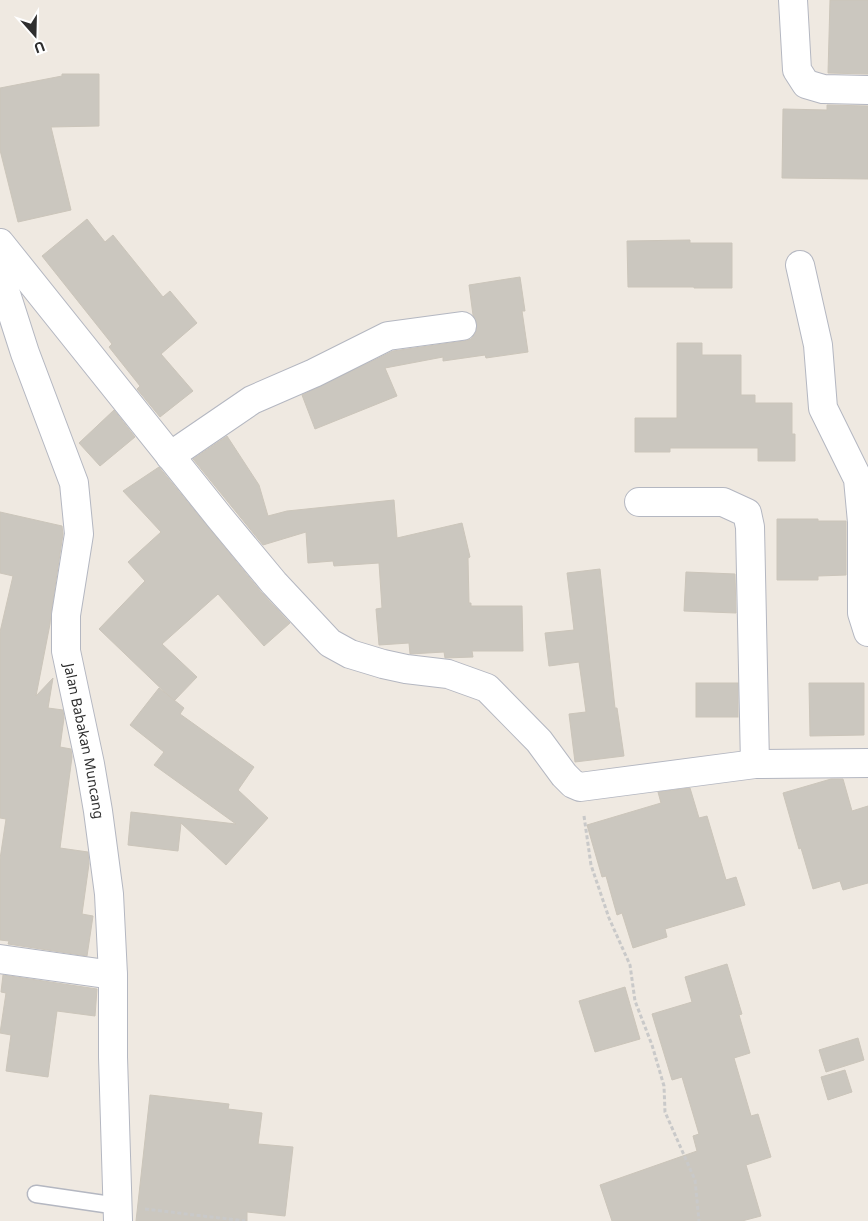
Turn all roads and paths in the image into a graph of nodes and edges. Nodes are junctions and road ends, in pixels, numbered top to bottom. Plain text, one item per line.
1 (793, 0) edge
2 (868, 90) edge
3 (0, 243) edge
4 (800, 265) dead end
5 (0, 275) edge
6 (462, 326) dead end
7 (170, 456) junction
8 (639, 502) dead end
9 (868, 632) edge
10 (755, 764) junction
11 (868, 764) edge
12 (580, 787) junction
13 (0, 959) edge
14 (113, 975) junction
15 (36, 1194) dead end
16 (118, 1214) edge
17 (245, 1221) edge
18 (700, 1221) edge

1 - 2 street
3 - 7 street
4 - 9 street
5 - 14 street, Jalan Babakan Muncang
6 - 7 street
7 - 12 street
8 - 10 street
10 - 11 street
10 - 12 street
12 - 18 path
13 - 14 street
14 - 16 street, Jalan Babakan Muncang
15 - 16 lane
16 - 17 path

